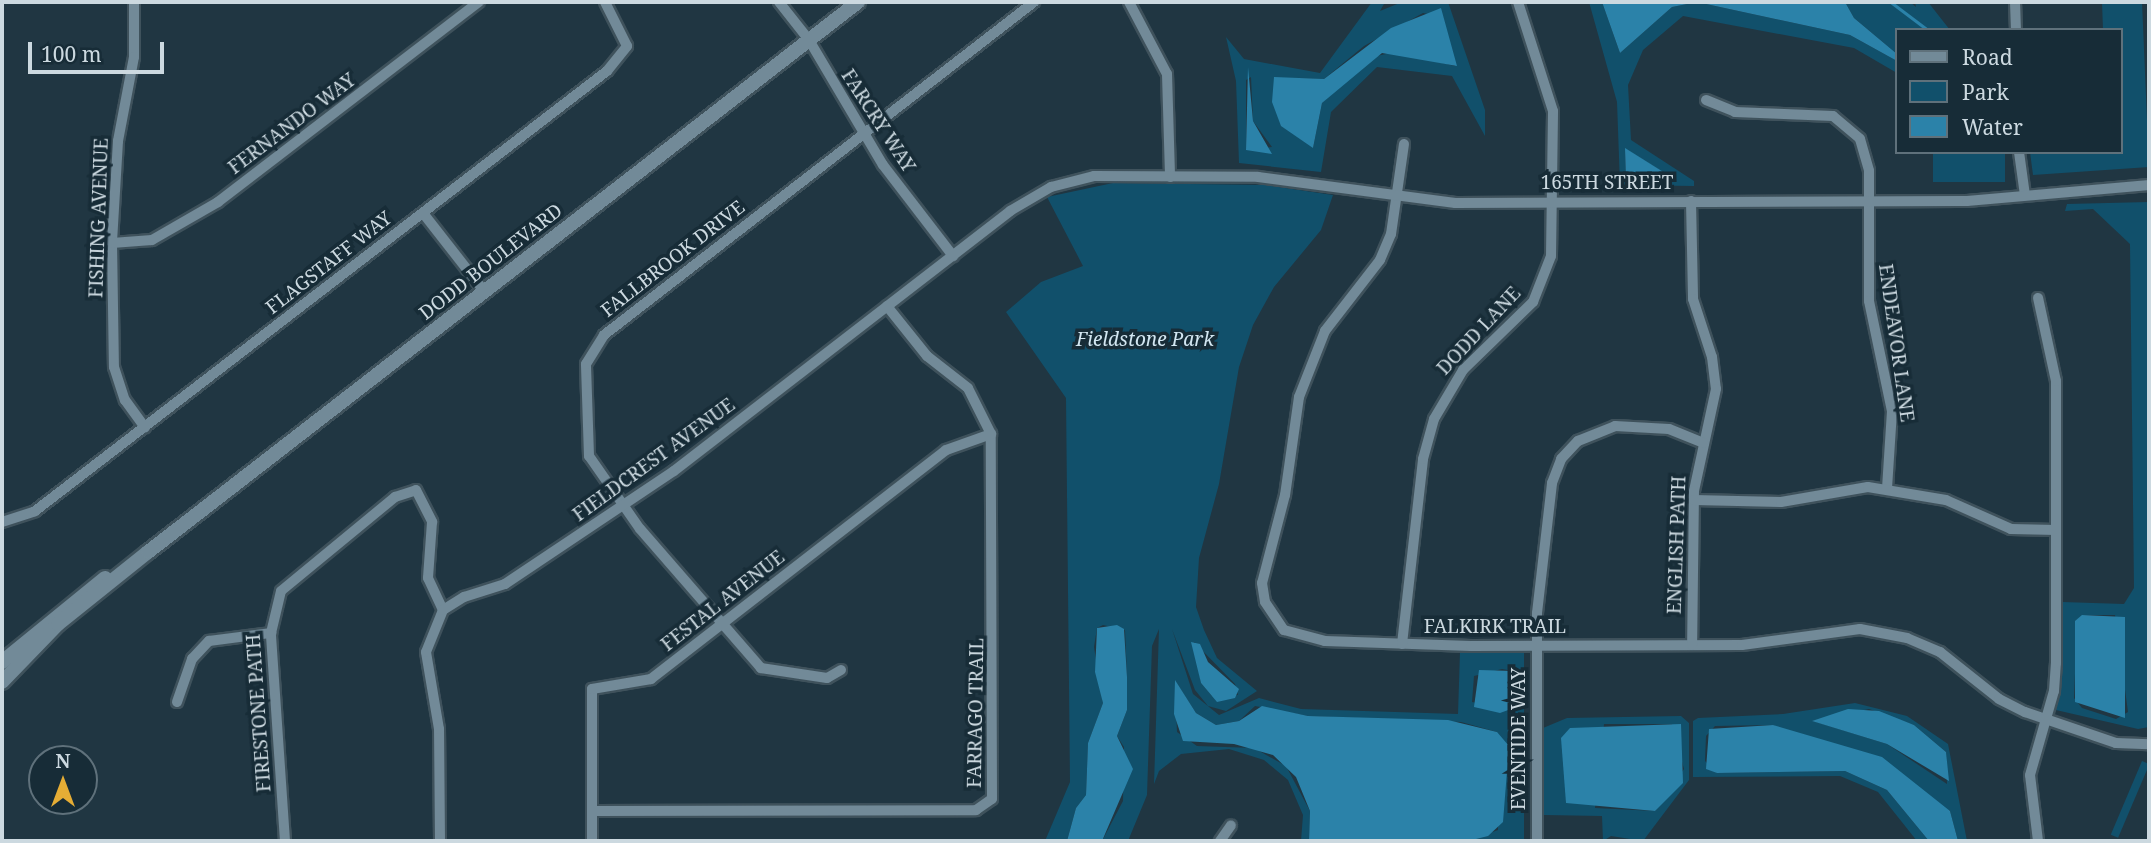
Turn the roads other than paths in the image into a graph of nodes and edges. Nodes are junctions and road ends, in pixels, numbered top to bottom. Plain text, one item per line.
1 (134, 2) edge
2 (605, 2) edge
3 (779, 2) edge
4 (858, 2) edge
5 (1034, 2) edge
6 (1129, 2) edge
7 (1518, 2) edge
8 (2015, 2) edge
9 (472, 4) edge
10 (2016, 28) edge
11 (808, 40) junction
12 (640, 45) dead end
13 (626, 46) junction
14 (1706, 100) dead end
15 (863, 135) junction
16 (1404, 144) dead end
17 (2019, 154) edge
18 (1170, 177) junction
19 (1066, 182) joint
20 (2149, 185) edge
21 (2025, 195) junction
22 (1397, 197) junction
23 (1553, 200) junction
24 (1691, 201) junction
25 (1868, 201) junction
26 (423, 213) junction
27 (112, 243) junction
28 (953, 256) junction
29 (484, 291) junction
30 (2038, 298) dead end
31 (887, 306) junction
32 (145, 428) junction
33 (992, 434) junction
34 (1703, 443) junction
35 (1887, 489) junction
36 (1693, 500) junction
37 (622, 507) junction
38 (2, 522) edge
39 (2056, 530) junction
40 (148, 552) junction
41 (443, 610) junction
42 (722, 624) junction
43 (271, 634) junction
44 (1402, 644) junction
45 (1536, 645) junction
46 (1692, 645) junction
47 (2, 662) edge
48 (841, 670) dead end
49 (2, 682) edge
50 (177, 702) dead end
51 (2046, 720) junction
52 (2149, 744) edge
53 (592, 811) junction
54 (1231, 825) dead end
55 (285, 841) edge
56 (440, 841) edge
57 (592, 841) edge
58 (1220, 841) edge
59 (1537, 841) edge
60 (2038, 841) edge

1 - 27 street, FISHING AVENUE
2 - 13 street
3 - 11 street, FARCRY WAY
4 - 11 street, DODD BOULEVARD
5 - 15 street, FALLBROOK DRIVE
6 - 18 street
7 - 23 street, DODD LANE
8 - 10 street
9 - 27 street, FERNANDO WAY
11 - 15 street, FARCRY WAY
11 - 29 street, DODD BOULEVARD
12 - 13 street
13 - 26 street, FLAGSTAFF WAY
14 - 25 street, ENDEAVOR LANE
15 - 28 street, FARCRY WAY
15 - 37 street, FALLBROOK DRIVE
16 - 22 street, FALKIRK TRAIL
17 - 21 street
18 - 19 street, 165TH STREET
18 - 22 street, 165TH STREET
19 - 28 street, FIELDCREST AVENUE
20 - 21 street, 165TH STREET
21 - 25 street, 165TH STREET
22 - 23 street, 165TH STREET
22 - 44 street, FALKIRK TRAIL
23 - 24 street, 165TH STREET
23 - 44 street, DODD LANE
24 - 25 street, 165TH STREET
24 - 34 street, ENGLISH PATH
25 - 35 street, ENDEAVOR LANE
26 - 29 street
26 - 32 street, FLAGSTAFF WAY
27 - 32 street, FISHING AVENUE
28 - 31 street, FIELDCREST AVENUE
29 - 40 street, DODD BOULEVARD
30 - 39 street
31 - 33 street, FARRAGO TRAIL
31 - 37 street, FIELDCREST AVENUE
32 - 38 street, FLAGSTAFF WAY
33 - 42 street, FESTAL AVENUE
33 - 53 street, FARRAGO TRAIL
34 - 36 street, ENGLISH PATH
34 - 45 street, EVENTIDE WAY
35 - 36 street
35 - 39 street
36 - 46 street, ENGLISH PATH
37 - 41 street, FIELDCREST AVENUE
37 - 42 street, FALLBROOK DRIVE
39 - 51 street
40 - 47 street, DODD BOULEVARD
40 - 49 street, DODD BOULEVARD
41 - 43 street, FIRESTONE PATH
41 - 56 street
42 - 48 street, FALLBROOK DRIVE
42 - 53 street, FESTAL AVENUE
43 - 50 street
43 - 55 street, FIRESTONE PATH
44 - 45 street, FALKIRK TRAIL
45 - 46 street, FALKIRK TRAIL
45 - 59 street, EVENTIDE WAY
46 - 51 street, FALKIRK TRAIL
51 - 52 street, FALKIRK TRAIL
51 - 60 street
53 - 57 street, FESTAL AVENUE
54 - 58 street

